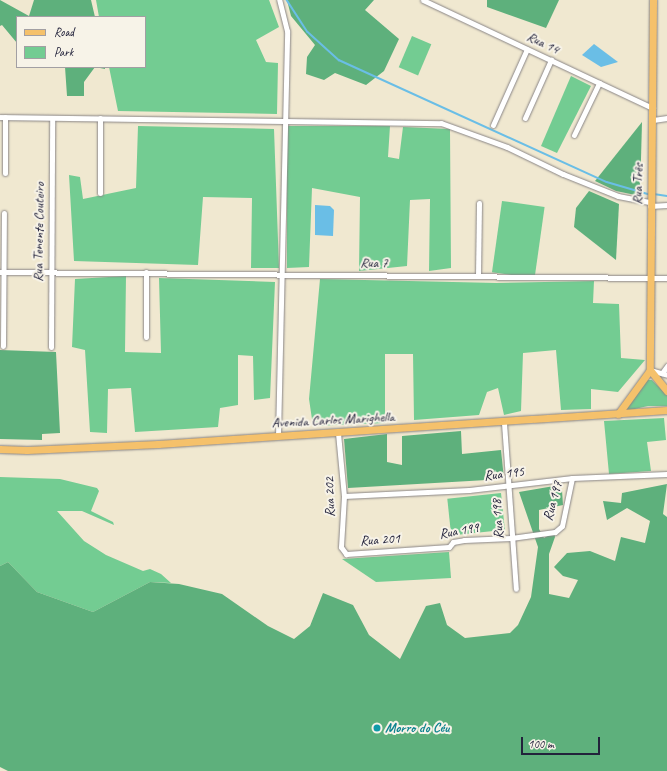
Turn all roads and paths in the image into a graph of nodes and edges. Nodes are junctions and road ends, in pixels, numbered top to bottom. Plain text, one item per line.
1 (279, 0) edge
2 (423, 0) edge
3 (653, 0) edge
4 (527, 49) junction
5 (551, 60) junction
6 (599, 83) junction
7 (653, 108) junction
8 (3, 117) edge
9 (52, 118) junction
10 (100, 118) junction
11 (525, 118) dead end
12 (667, 118) edge
13 (284, 120) junction
14 (653, 120) junction
15 (493, 125) dead end
16 (574, 135) dead end
17 (5, 173) dead end
18 (100, 193) dead end
19 (479, 203) dead end
20 (650, 204) junction
21 (667, 205) edge
22 (4, 213) dead end
23 (1, 272) edge
24 (50, 272) junction
25 (146, 272) junction
26 (283, 274) junction
27 (478, 276) junction
28 (651, 278) junction
29 (667, 278) edge
30 (146, 338) dead end
31 (3, 346) dead end
32 (51, 347) dead end
33 (667, 366) edge
34 (650, 370) junction
35 (665, 374) edge
36 (667, 391) edge
37 (667, 410) edge
38 (618, 414) junction
39 (504, 423) junction
40 (338, 433) junction
41 (278, 436) junction
42 (0, 449) edge
43 (667, 474) edge
44 (572, 478) junction
45 (507, 486) junction
46 (344, 496) junction
47 (511, 538) junction
48 (411, 550) joint
49 (351, 554) joint
50 (516, 588) dead end

1 - 13 street
2 - 4 street, Rua 14
3 - 7 main road, Rua Três
4 - 5 street, Rua 14
4 - 15 street
5 - 6 street, Rua 14
5 - 11 street
6 - 7 street, Rua 14
6 - 16 street
7 - 14 main road, Rua Três
8 - 9 street
8 - 17 street
9 - 10 street
9 - 24 street, Rua Tenente Couteiro
10 - 13 street
10 - 18 street
12 - 14 street
13 - 20 street
13 - 26 street
14 - 20 main road, Rua Três
19 - 27 street
20 - 21 street
20 - 28 main road, Rua Três
22 - 23 street
23 - 24 street, Rua 7
23 - 31 street
24 - 25 street, Rua 7
24 - 32 street, Rua Tenente Couteiro
25 - 26 street, Rua 7
25 - 30 street
26 - 27 street, Rua 7
26 - 41 street
27 - 28 street, Rua 7
28 - 29 street, Rua 7
28 - 34 main road, Rua Três
33 - 35 street
34 - 35 street
34 - 36 main road
34 - 38 main road
37 - 38 main road, Avenida Carlos Marighella
38 - 39 main road, Avenida Carlos Marighella
39 - 40 main road, Avenida Carlos Marighella
39 - 45 street, Rua 198
40 - 41 main road, Avenida Carlos Marighella
40 - 46 street, Rua 202
41 - 42 main road, Avenida Carlos Marighella
43 - 44 street, Rua 195
44 - 45 street, Rua 195
44 - 47 street, Rua 197
45 - 46 street, Rua 195
45 - 47 street, Rua 198
46 - 49 street, Rua 202
47 - 48 street, Rua 199
47 - 50 street, Rua 198
48 - 49 street, Rua 201

